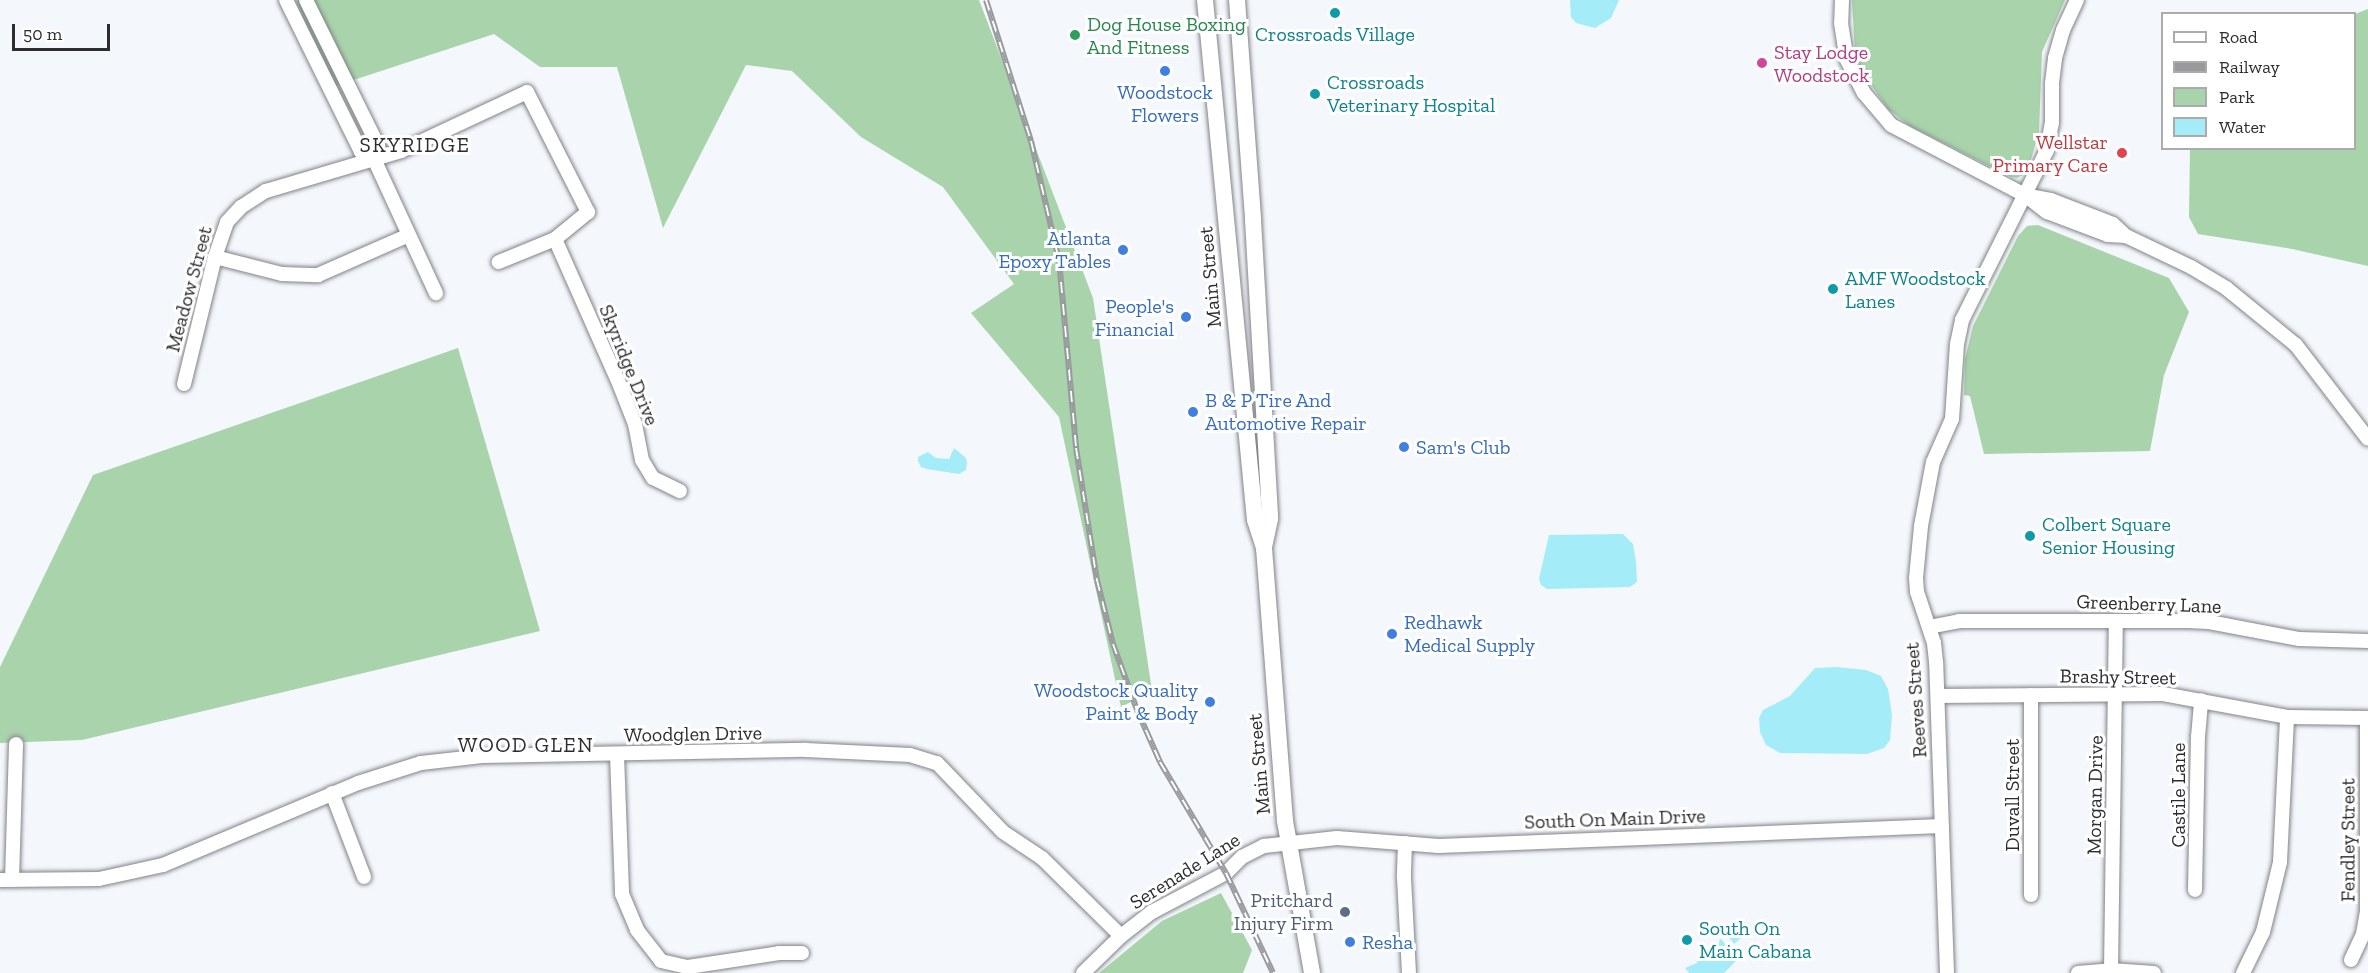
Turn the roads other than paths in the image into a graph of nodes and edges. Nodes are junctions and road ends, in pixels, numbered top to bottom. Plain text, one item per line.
1 (286, 0) edge
2 (306, 0) edge
3 (1205, 0) edge
4 (1237, 0) edge
5 (1842, 0) edge
6 (2077, 0) edge
7 (374, 159) junction
8 (2025, 195) junction
9 (409, 235) junction
10 (555, 239) junction
11 (214, 257) junction
12 (499, 262) dead end
13 (436, 293) dead end
14 (184, 384) dead end
15 (2368, 440) edge
16 (680, 491) dead end
17 (1264, 548) junction
18 (2116, 621) junction
19 (1929, 627) junction
20 (2368, 641) edge
21 (2116, 694) junction
22 (2031, 695) junction
23 (1938, 696) junction
24 (2201, 700) junction
25 (2287, 717) junction
26 (2367, 718) edge
27 (16, 744) dead end
28 (617, 755) junction
29 (333, 793) junction
30 (1942, 826) junction
31 (1290, 843) junction
32 (1405, 843) junction
33 (364, 877) dead end
34 (6, 880) edge
35 (2195, 890) dead end
36 (2031, 895) dead end
37 (1121, 936) junction
38 (802, 953) dead end
39 (2351, 960) dead end
40 (2111, 970) junction
41 (1083, 973) edge
42 (1312, 973) edge
43 (1409, 973) edge
44 (1947, 973) edge
45 (2078, 973) edge
46 (2154, 973) edge
47 (2243, 973) edge

1 - 7 street
2 - 7 street
3 - 17 main road, Main Street
4 - 17 main road, Main Street
5 - 8 street
6 - 8 street, Reeves Street
7 - 9 street
7 - 10 street
7 - 11 street, Meadow Street
8 - 15 street
8 - 19 street, Reeves Street
9 - 11 street
9 - 13 street
10 - 12 street
10 - 16 street, Skyridge Drive
11 - 14 street, Meadow Street
17 - 31 main road, Main Street
18 - 19 street, Greenberry Lane
18 - 20 street, Greenberry Lane
18 - 21 street, Morgan Drive
19 - 23 street, Reeves Street
21 - 22 street, Brashy Street
21 - 24 street, Brashy Street
21 - 40 street, Morgan Drive
22 - 23 street, Brashy Street
22 - 36 street, Duvall Street
23 - 30 street, Reeves Street
24 - 25 street, Brashy Street
24 - 35 street, Castile Lane
25 - 26 street, Brashy Street
25 - 47 street
26 - 39 street, Fendley Street
27 - 34 street
28 - 29 street, Woodglen Drive
28 - 37 street, Woodglen Drive
28 - 38 street
29 - 33 street
29 - 34 street, Woodglen Drive
30 - 32 street, South On Main Drive
30 - 44 street, Reeves Street
31 - 32 street, South On Main Drive
31 - 37 street, Serenade Lane
31 - 42 main road, Main Street
32 - 43 street
37 - 41 street, Serenade Lane
40 - 45 street
40 - 46 street

